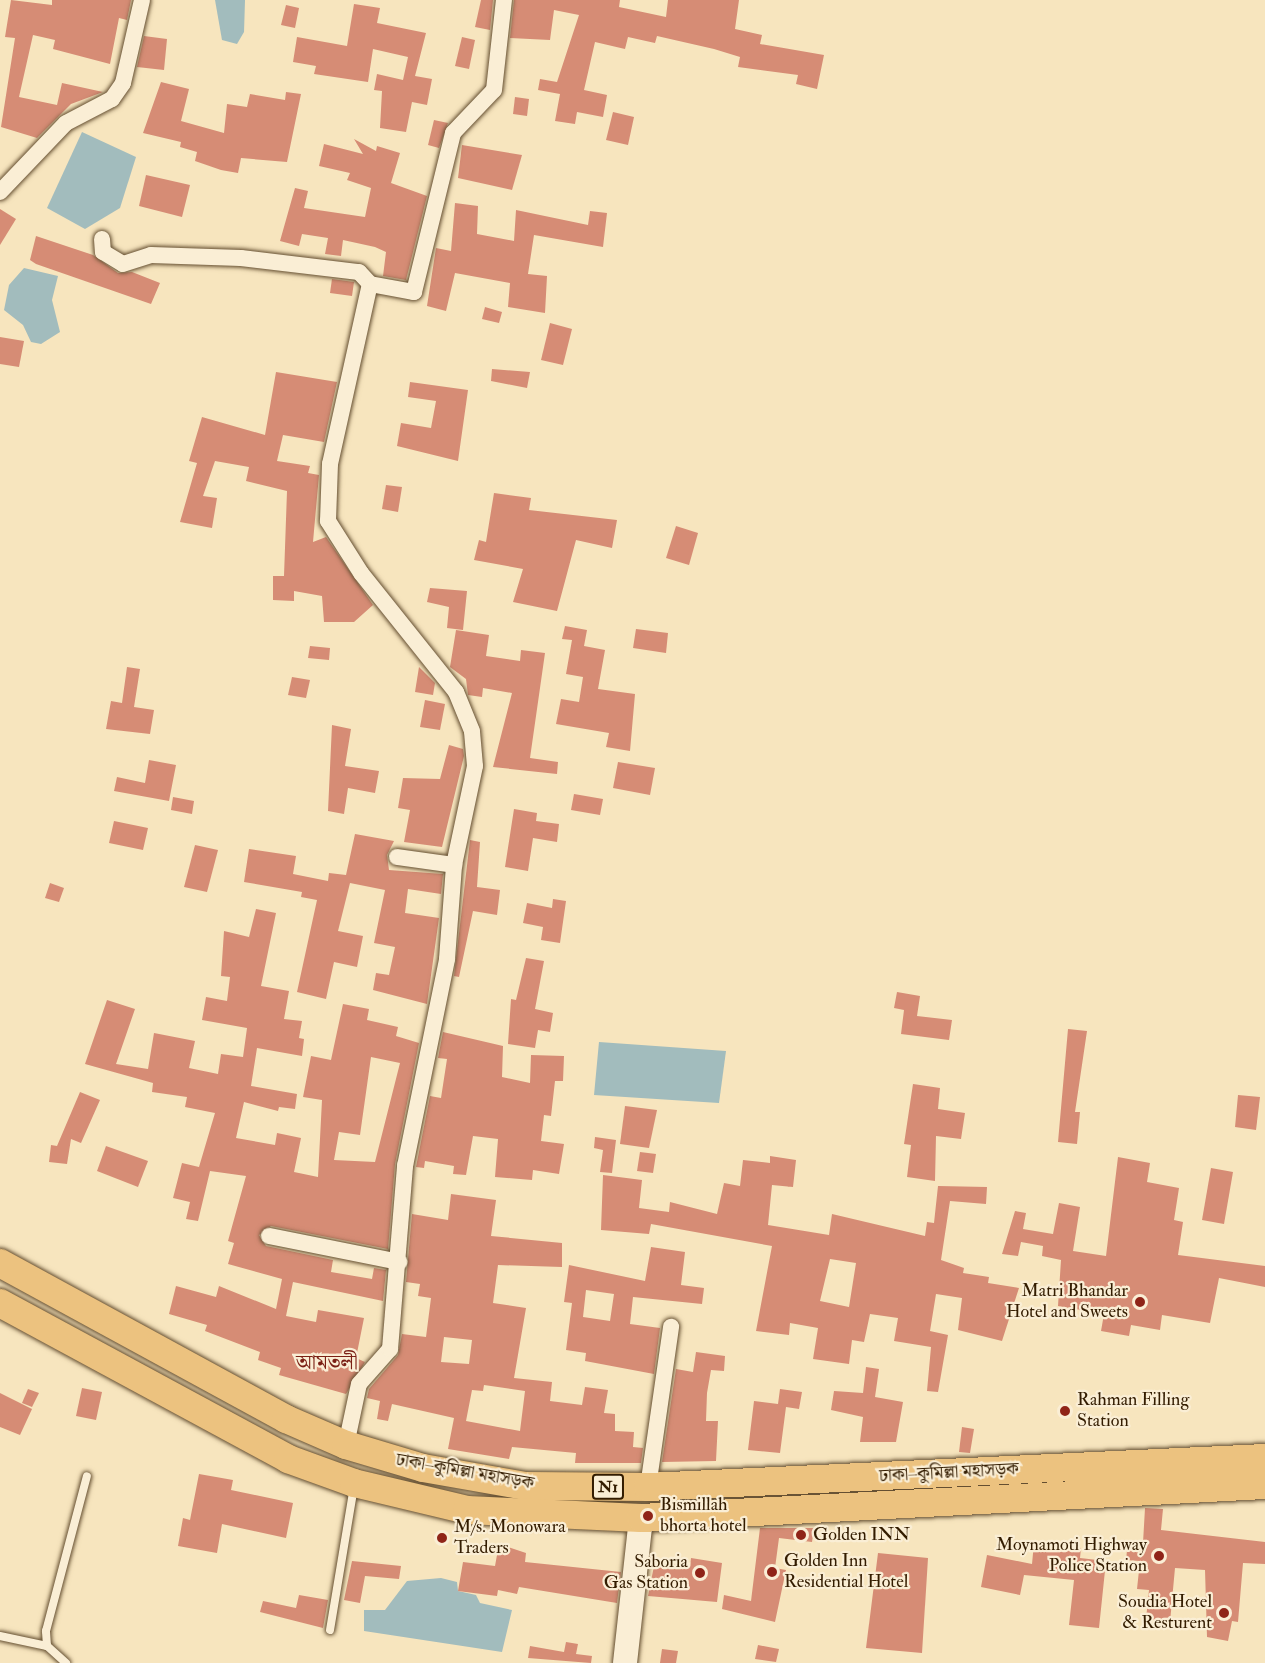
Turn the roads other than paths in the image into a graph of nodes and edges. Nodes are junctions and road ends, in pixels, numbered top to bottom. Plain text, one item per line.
1 (142, 0) edge
2 (504, 0) edge
3 (0, 192) edge
4 (102, 239) dead end
5 (370, 284) junction
6 (398, 857) dead end
7 (454, 865) junction
8 (269, 1236) dead end
9 (399, 1262) junction
10 (0, 1263) edge
11 (0, 1303) edge
12 (671, 1328) dead end
13 (346, 1445) junction
14 (1265, 1458) edge
15 (87, 1476) dead end
16 (354, 1483) junction
17 (1265, 1485) edge
18 (648, 1487) junction
19 (641, 1518) junction
20 (330, 1630) dead end
21 (0, 1636) edge
22 (47, 1646) junction
23 (625, 1662) edge
24 (66, 1663) edge

1 - 3 street
2 - 5 street
4 - 5 street
5 - 7 street
6 - 7 street
7 - 9 street
8 - 9 street
9 - 13 street
10 - 13 highway, ঢাকা–কুমিল্লা মহাসড়ক / N1
11 - 16 highway, ঢাকা–কুমিল্লা মহাসড়ক / N1
12 - 18 street
13 - 18 highway, ঢাকা–কুমিল্লা মহাসড়ক / N1
14 - 18 highway, ঢাকা–কুমিল্লা মহাসড়ক / N1
15 - 22 lane
16 - 19 highway, ঢাকা–কুমিল্লা মহাসড়ক / N1
16 - 20 lane
17 - 19 highway, ঢাকা–কুমিল্লা মহাসড়ক / N1
19 - 23 main road
21 - 22 lane
22 - 24 lane

